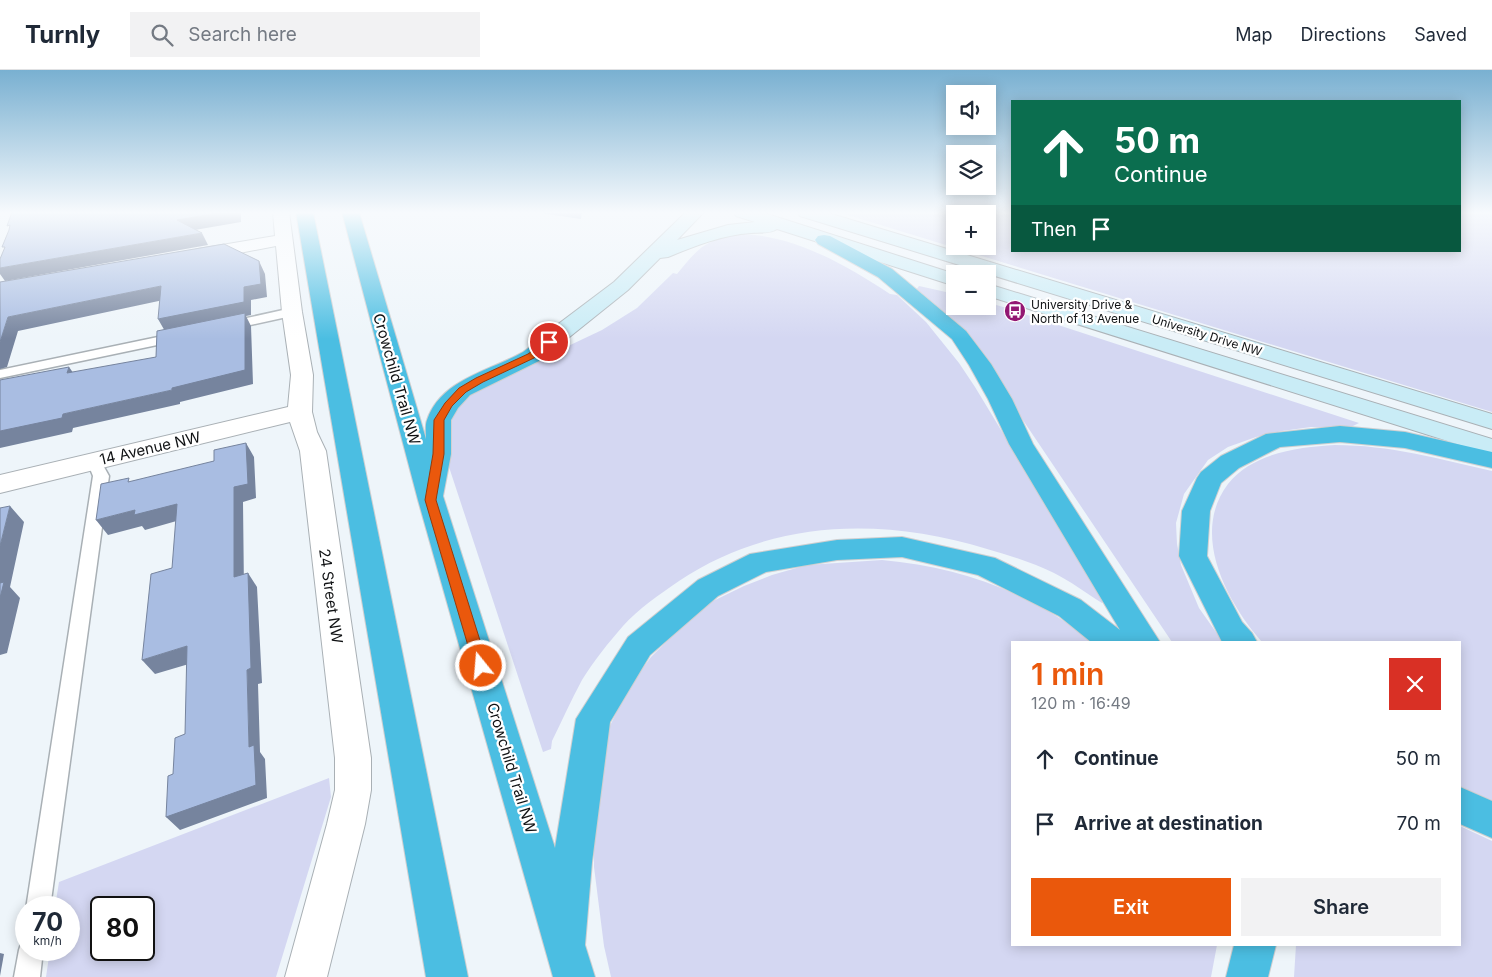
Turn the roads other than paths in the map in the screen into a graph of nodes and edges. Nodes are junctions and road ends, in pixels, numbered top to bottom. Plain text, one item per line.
1 (192, 254) edge
2 (286, 254) edge
3 (312, 254) edge
4 (362, 254) edge
5 (653, 254) edge
6 (658, 254) edge
7 (850, 254) edge
8 (871, 254) edge
9 (945, 254) edge
10 (183, 257) edge
11 (649, 258) junction
12 (946, 277) edge
13 (996, 292) edge
14 (292, 312) junction
15 (212, 329) edge
16 (193, 334) edge
17 (549, 342) joint
18 (0, 374) edge
19 (300, 412) junction
20 (1492, 422) edge
21 (1492, 447) edge
22 (1492, 460) edge
23 (94, 461) junction
24 (0, 484) edge
25 (430, 500) junction
26 (1112, 641) edge
27 (1143, 641) edge
28 (1240, 641) edge
29 (1461, 805) edge
30 (1492, 820) edge
31 (40, 896) edge
32 (1255, 946) edge
33 (570, 960) edge
34 (29, 961) edge
35 (27, 977) edge
36 (306, 977) edge
37 (447, 977) edge
38 (1247, 977) edge

1 - 10 street
2 - 14 street, 24 Street NW
3 - 37 highway
4 - 25 highway, Crowchild Trail NW
5 - 11 street
6 - 11 street
7 - 27 highway
8 - 12 street
9 - 20 street, University Drive NW
11 - 17 street
13 - 21 street, University Drive NW
14 - 15 lane
14 - 19 street, 24 Street NW
16 - 18 lane
17 - 25 highway
19 - 23 street, 14 Avenue NW
19 - 36 street, 24 Street NW
22 - 28 highway
23 - 24 street, 14 Avenue NW
23 - 31 lane
25 - 33 highway, Crowchild Trail NW
26 - 33 highway
29 - 30 highway
32 - 38 highway
34 - 35 lane

